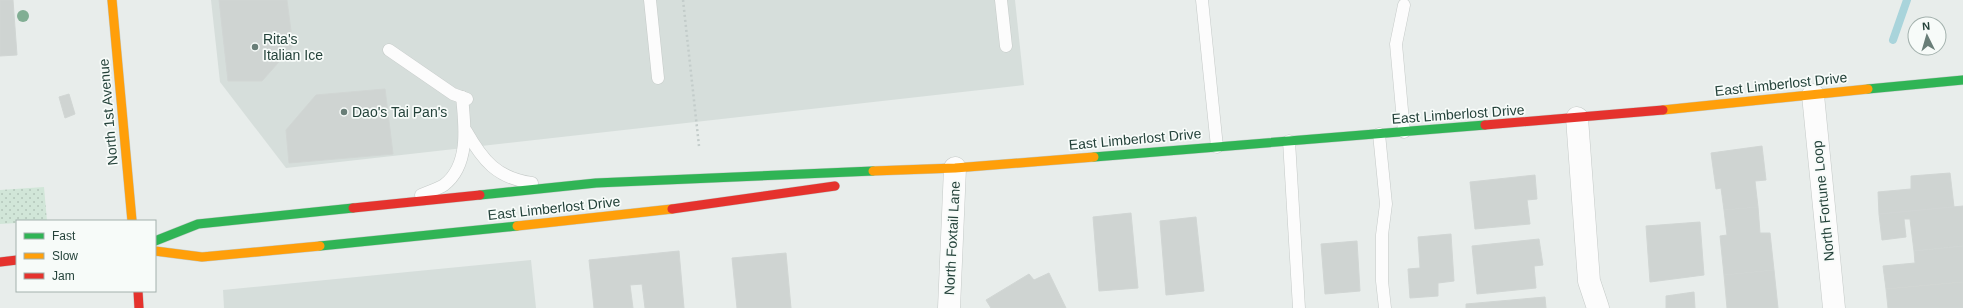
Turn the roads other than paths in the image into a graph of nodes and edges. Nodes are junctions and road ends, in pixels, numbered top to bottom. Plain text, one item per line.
1 (112, 0) edge
2 (650, 0) edge
3 (1001, 0) edge
4 (1202, 0) edge
5 (1404, 5) dead end
6 (1006, 46) dead end
7 (389, 50) dead end
8 (658, 78) dead end
9 (1963, 80) edge
10 (1813, 95) junction
11 (1577, 118) junction
12 (466, 131) junction
13 (1404, 132) junction
14 (1379, 134) junction
15 (1289, 141) junction
16 (1217, 146) junction
17 (955, 168) junction
18 (870, 180) dead end
19 (846, 184) dead end
20 (555, 187) junction
21 (407, 201) junction
22 (132, 220) edge
23 (156, 241) edge
24 (156, 251) edge
25 (16, 260) edge
26 (0, 262) edge
27 (138, 292) edge
28 (139, 308) edge
29 (949, 308) edge
30 (1299, 308) edge
31 (1385, 308) edge
32 (1598, 308) edge
33 (1834, 308) edge

1 - 22 street, North 1st Avenue
2 - 8 lane
3 - 6 lane
4 - 16 lane
5 - 13 lane
7 - 12 lane
9 - 10 street, East Limberlost Drive
10 - 11 street, East Limberlost Drive
10 - 33 street, North Fortune Loop
11 - 13 street, East Limberlost Drive
11 - 32 street
12 - 20 lane
12 - 21 lane
13 - 14 street, East Limberlost Drive
14 - 15 street, East Limberlost Drive
14 - 31 lane
15 - 16 street, East Limberlost Drive
15 - 30 lane
16 - 17 street, East Limberlost Drive
17 - 18 street, East Limberlost Drive
17 - 20 street, East Limberlost Drive
17 - 29 street, North Foxtail Lane
19 - 24 street, East Limberlost Drive
20 - 21 street, East Limberlost Drive
21 - 23 street, East Limberlost Drive
25 - 26 street
27 - 28 street

